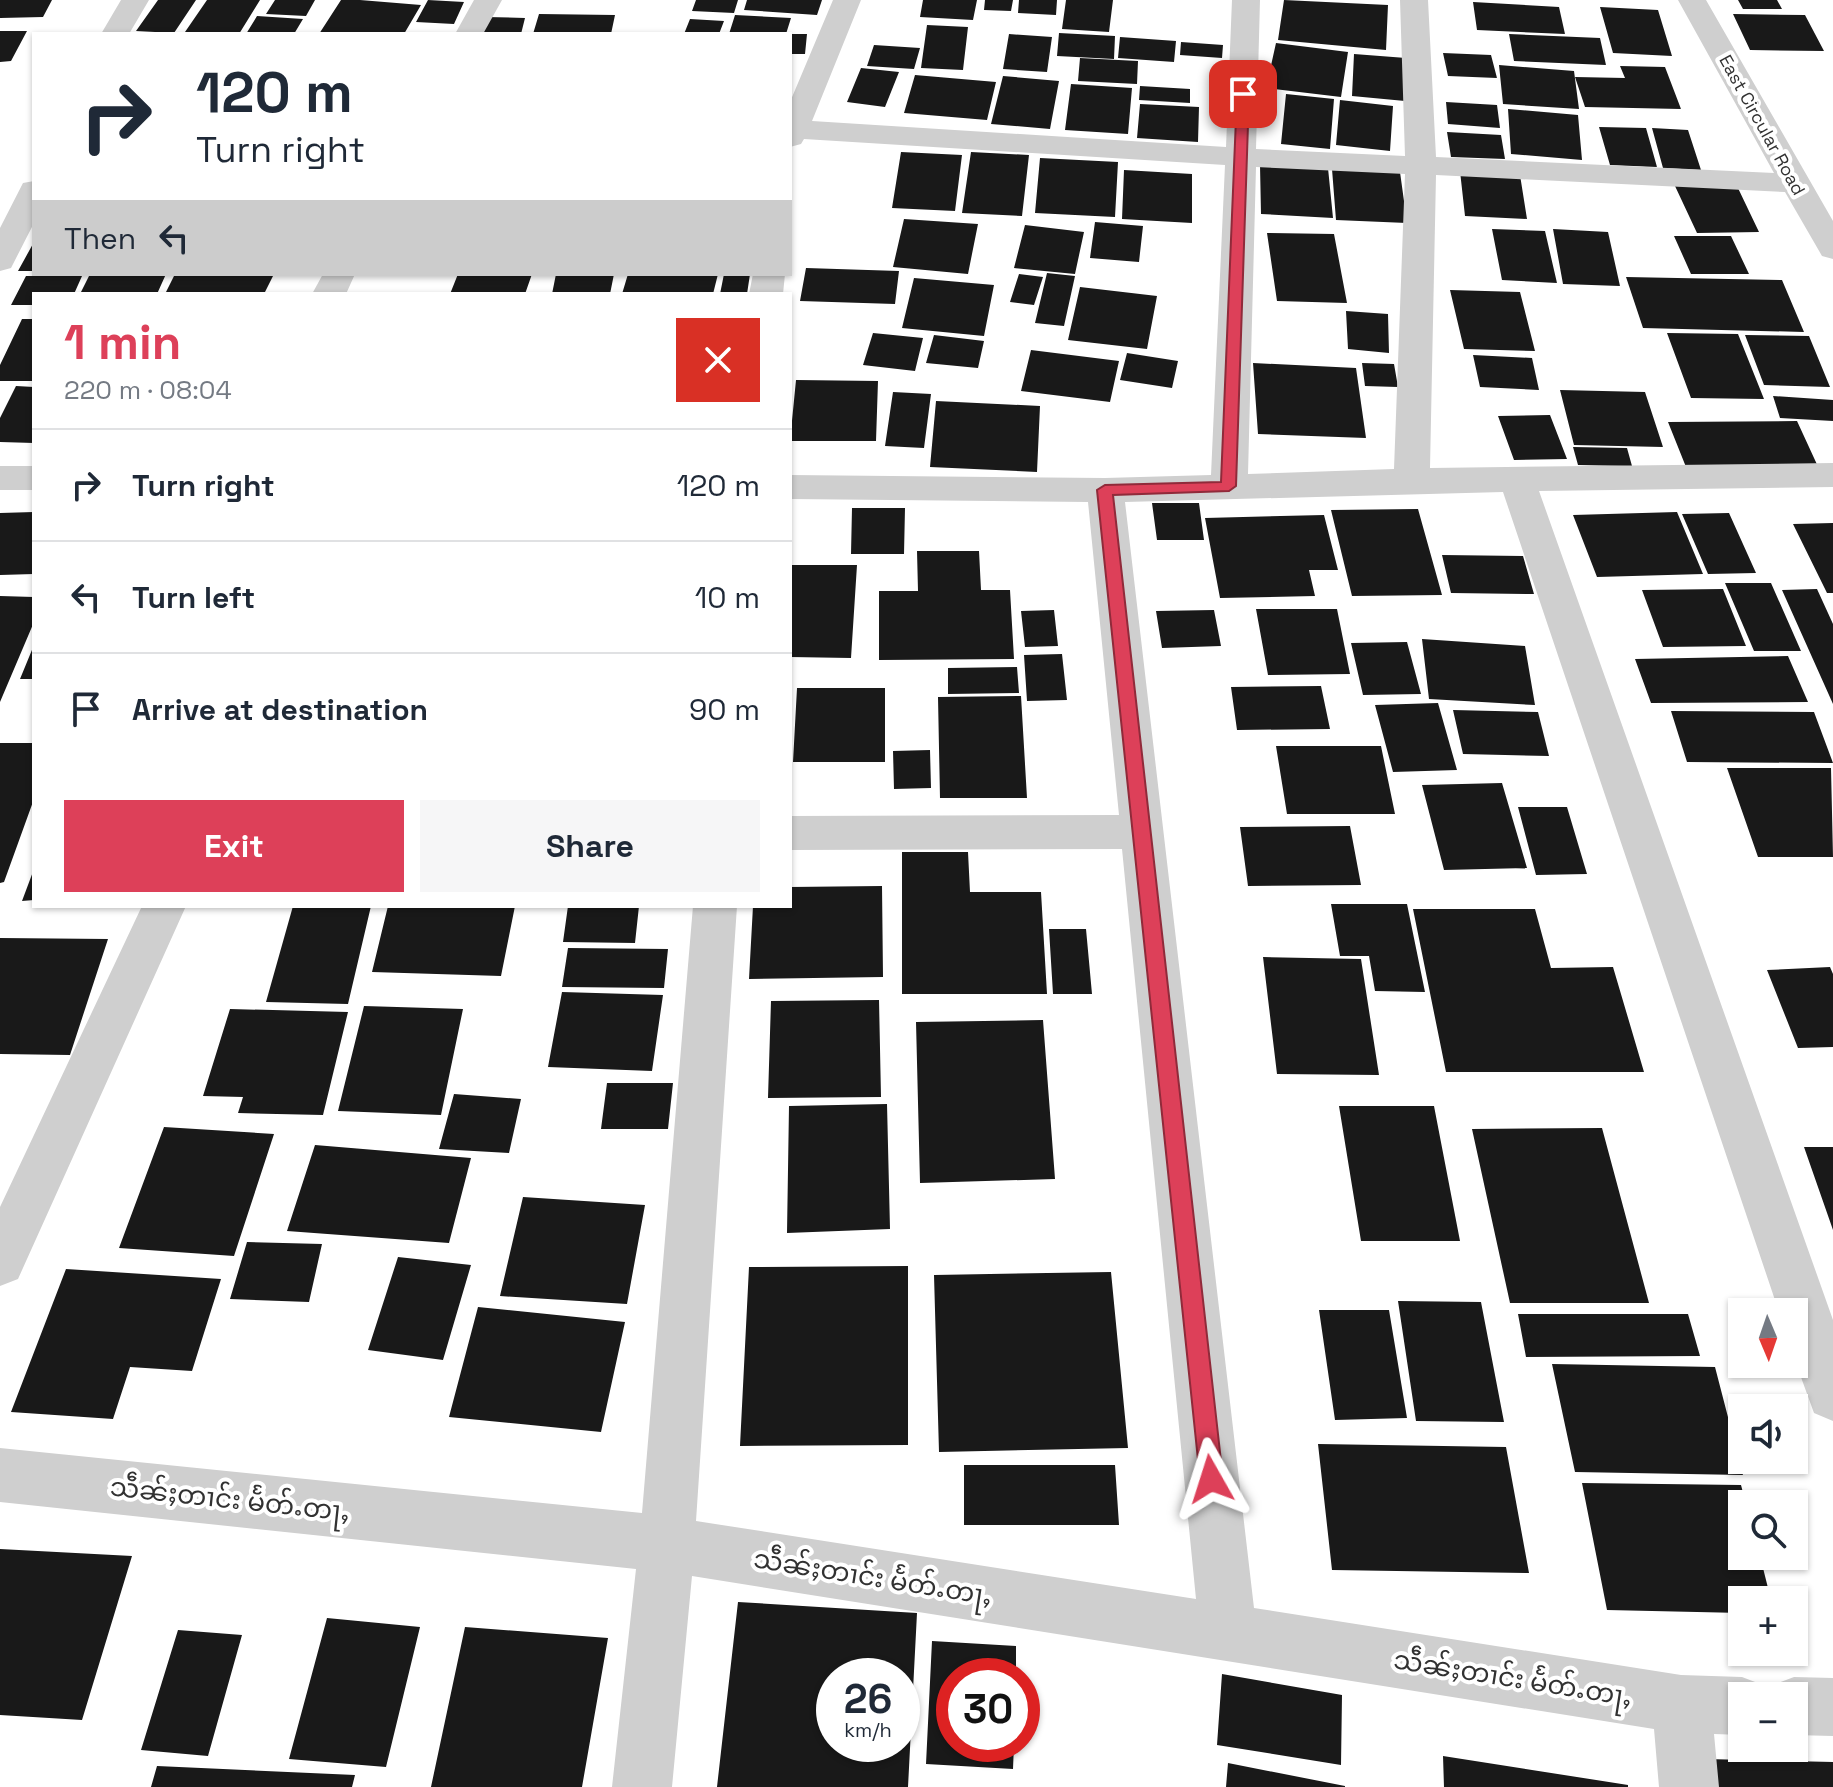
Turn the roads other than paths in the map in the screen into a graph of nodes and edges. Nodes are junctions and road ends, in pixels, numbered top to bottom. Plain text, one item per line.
1 (135, 0) edge
2 (488, 0) edge
3 (847, 0) edge
4 (1246, 0) edge
5 (1414, 0) edge
6 (1692, 0) edge
7 (116, 32) edge
8 (470, 32) edge
9 (792, 127) edge
10 (792, 132) edge
11 (1240, 157) junction
12 (1421, 166) junction
13 (1795, 183) junction
14 (32, 194) edge
15 (1823, 216) edge
16 (1833, 249) edge
17 (0, 261) edge
18 (1833, 475) edge
19 (0, 478) edge
20 (32, 478) edge
21 (1517, 480) junction
22 (1412, 481) junction
23 (1229, 486) junction
24 (792, 487) edge
25 (1105, 490) junction
26 (1143, 832) junction
27 (792, 833) edge
28 (163, 908) edge
29 (715, 908) edge
30 (0, 1262) edge
31 (1833, 1395) edge
32 (0, 1475) edge
33 (667, 1544) junction
34 (1228, 1634) junction
35 (1681, 1704) junction
36 (1728, 1706) edge
37 (1808, 1706) edge
38 (1833, 1707) edge
39 (642, 1787) edge
40 (1689, 1787) edge

1 - 7 street
2 - 8 street
3 - 9 street
4 - 11 street
5 - 12 street
6 - 13 street, East Circular Road
10 - 11 street
11 - 12 street
11 - 23 street
12 - 13 street
12 - 22 street
13 - 15 street, East Circular Road
14 - 17 street
15 - 16 street, East Circular Road
18 - 21 street
19 - 20 street
21 - 22 street
21 - 31 street
22 - 23 street
23 - 25 street
24 - 25 street
25 - 26 street
26 - 27 street
26 - 34 street
28 - 30 street
29 - 33 street
32 - 33 street, သဵၼ်ႈတၢင်း မႅတ်ႉတႃႇ
33 - 34 street, သဵၼ်ႈတၢင်း မႅတ်ႉတႃႇ
33 - 39 street
34 - 35 street, သဵၼ်ႈတၢင်း မႅတ်ႉတႃႇ
35 - 36 street, သဵၼ်ႈတၢင်း မႅတ်ႉတႃႇ
35 - 40 street
37 - 38 street

